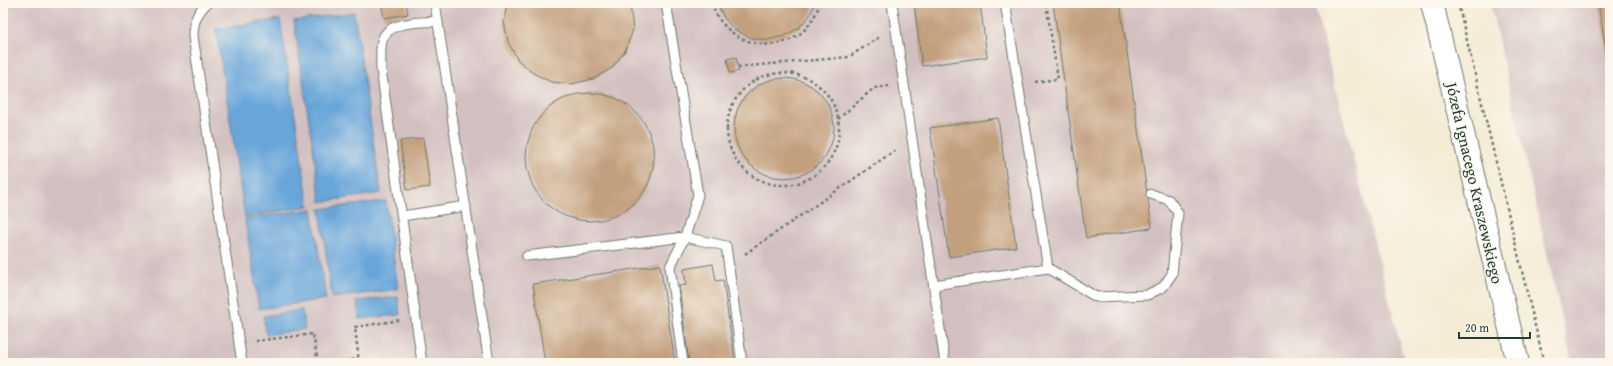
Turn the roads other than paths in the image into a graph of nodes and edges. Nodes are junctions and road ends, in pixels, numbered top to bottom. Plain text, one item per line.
1 (207, 3) edge
2 (435, 3) edge
3 (666, 3) edge
4 (892, 3) edge
5 (1005, 3) edge
6 (1432, 3) edge
7 (438, 21) junction
8 (1151, 194) dead end
9 (466, 206) junction
10 (402, 216) junction
11 (686, 237) junction
12 (527, 256) dead end
13 (1048, 268) junction
14 (934, 285) junction
15 (242, 363) edge
16 (422, 363) edge
17 (489, 363) edge
18 (683, 363) edge
19 (742, 363) edge
20 (945, 363) edge
21 (1518, 363) edge

1 - 15 lane
2 - 7 lane
3 - 11 lane
4 - 14 lane
5 - 13 lane
6 - 21 street, Józefa Ignacego Kraszewskiego
7 - 9 lane
7 - 10 lane
8 - 13 lane
9 - 10 lane
9 - 17 lane
10 - 16 lane
11 - 12 lane
11 - 18 lane
11 - 19 lane
13 - 14 lane
14 - 20 lane

